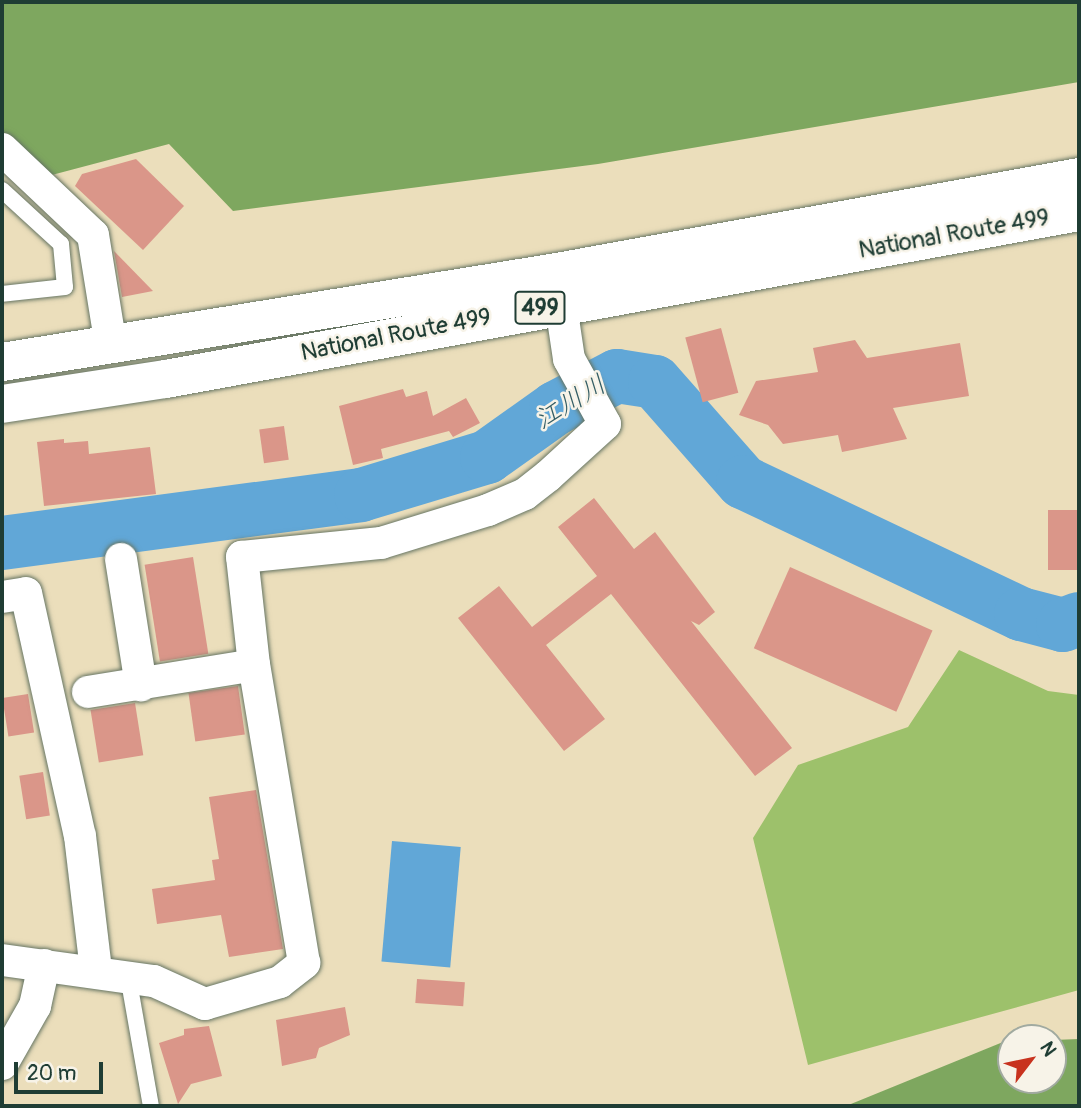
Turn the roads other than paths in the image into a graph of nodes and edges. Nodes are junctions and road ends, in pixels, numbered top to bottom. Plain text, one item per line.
1 (2, 149) edge
2 (1079, 177) edge
3 (2, 190) edge
4 (1079, 212) edge
5 (559, 288) junction
6 (2, 294) edge
7 (111, 346) junction
8 (2, 362) edge
9 (2, 404) edge
10 (121, 559) dead end
11 (2, 597) edge
12 (254, 666) junction
13 (141, 685) junction
14 (88, 692) dead end
15 (2, 960) edge
16 (44, 965) junction
17 (96, 971) junction
18 (128, 976) junction
19 (2, 1064) edge
20 (151, 1106) edge

1 - 7 street
2 - 5 highway, National Route 499 / 499
3 - 6 lane
4 - 5 highway, National Route 499 / 499
5 - 7 highway, National Route 499 / 499
5 - 9 highway, National Route 499 / 499
5 - 12 street
7 - 8 highway, National Route 499 / 499
10 - 13 street
11 - 17 street
12 - 13 street
12 - 18 street
13 - 14 street
15 - 16 street
16 - 17 street
16 - 19 street
17 - 18 street
18 - 20 lane

